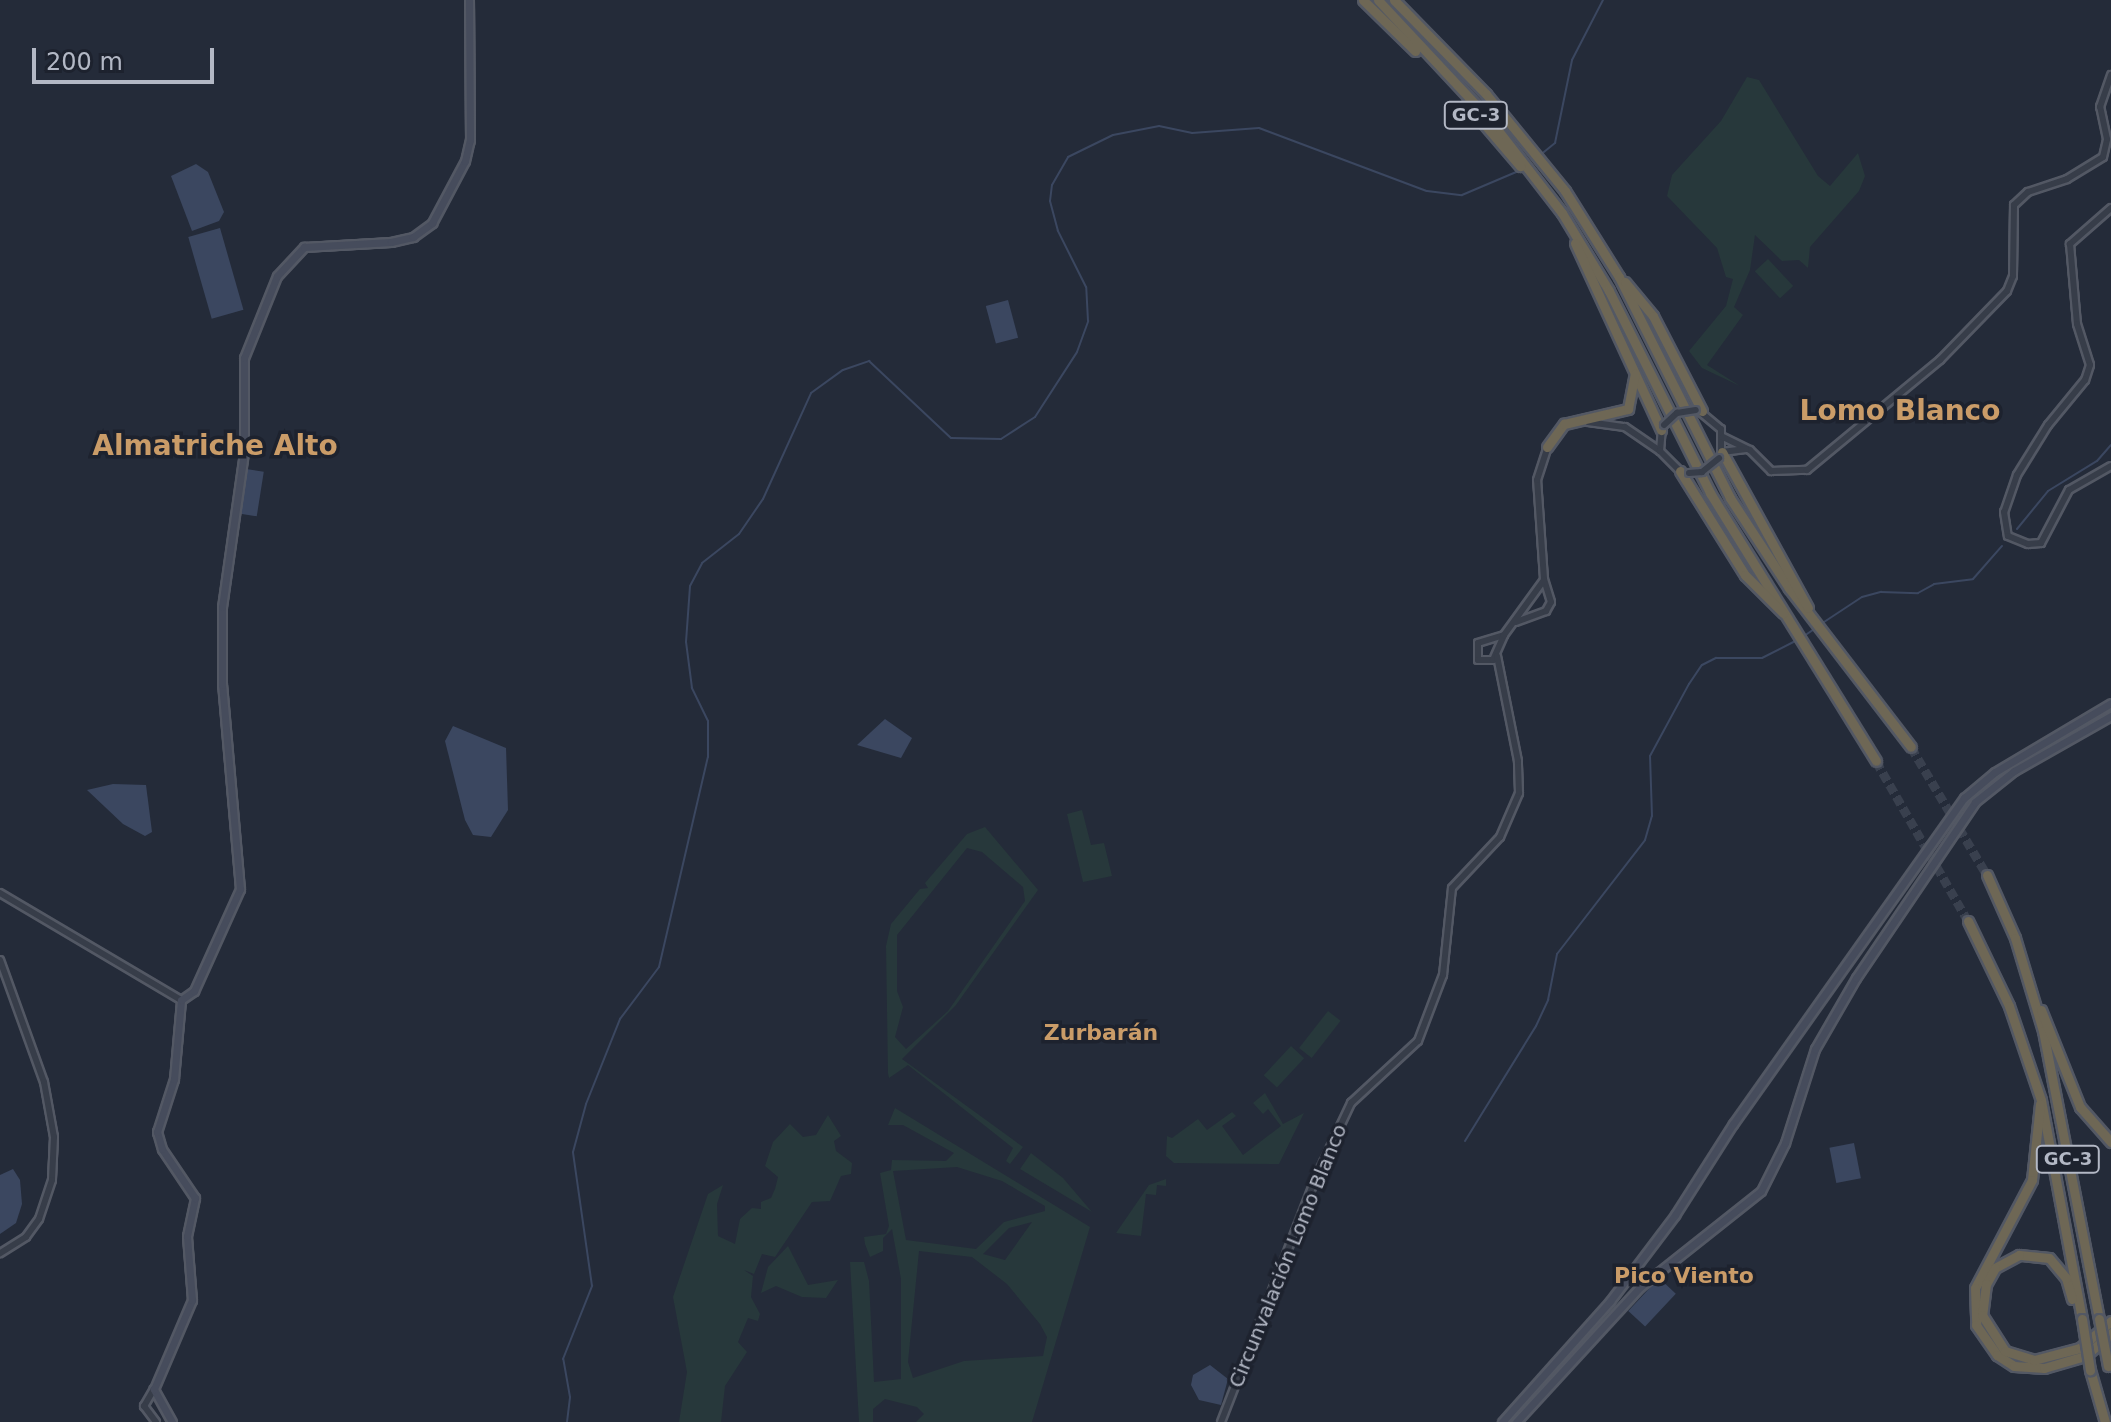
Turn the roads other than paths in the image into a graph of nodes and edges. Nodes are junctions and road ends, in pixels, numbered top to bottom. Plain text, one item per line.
1 (469, 0) edge
2 (1363, 0) edge
3 (1378, 0) edge
4 (1399, 3) edge
5 (2111, 75) edge
6 (2111, 208) edge
7 (1577, 241) junction
8 (1619, 277) junction
9 (1634, 370) junction
10 (1699, 410) junction
11 (1662, 429) junction
12 (1642, 437) junction
13 (1723, 437) junction
14 (1547, 447) junction
15 (1750, 450) junction
16 (1660, 451) junction
17 (1720, 455) junction
18 (2111, 466) edge
19 (1684, 472) junction
20 (1544, 579) junction
21 (1789, 618) junction
22 (1812, 618) junction
23 (1516, 622) junction
24 (1504, 635) junction
25 (1497, 656) junction
26 (1488, 663) junction
27 (1498, 671) junction
28 (2111, 703) edge
29 (2111, 716) edge
30 (1911, 747) tunnel mouth
31 (1876, 761) tunnel mouth
32 (1987, 875) tunnel mouth
33 (0, 893) edge
34 (1968, 921) tunnel mouth
35 (0, 960) edge
36 (2035, 999) junction
37 (181, 1000) junction
38 (2041, 1100) junction
39 (2111, 1142) edge
40 (0, 1253) edge
41 (2079, 1319) junction
42 (2111, 1321) edge
43 (2111, 1333) edge
44 (2109, 1370) edge
45 (154, 1389) junction
46 (156, 1422) edge
47 (172, 1422) edge
48 (1221, 1422) edge
49 (1502, 1422) edge
50 (1516, 1422) edge
51 (2105, 1422) edge

1 - 37 main road
2 - 7 highway, GC-3
3 - 7 highway
4 - 8 highway, GC-3
5 - 15 street
6 - 18 street
7 - 9 highway
7 - 21 highway, GC-3
8 - 10 highway
8 - 22 highway, GC-3
9 - 11 highway
9 - 14 highway
10 - 11 street, bridge
10 - 13 street
11 - 12 street
11 - 16 street
12 - 14 street
12 - 16 street
13 - 15 street
13 - 17 street
14 - 20 street
15 - 17 street
16 - 19 street
17 - 19 street, bridge
17 - 22 highway
19 - 21 highway
20 - 23 street
20 - 23 street
21 - 31 highway, GC-3
22 - 30 highway, GC-3
23 - 24 street
24 - 25 street
24 - 26 street
25 - 26 street
25 - 27 street, Circunvalación Lomo Blanco
26 - 27 street
27 - 48 street, Circunvalación Lomo Blanco
28 - 49 main road
29 - 50 main road
32 - 36 highway, GC-3
33 - 37 street
34 - 38 highway, GC-3
35 - 40 street
36 - 39 highway
36 - 44 highway, GC-3, bridge
37 - 45 main road
38 - 41 highway, GC-3
38 - 43 highway
41 - 42 highway
41 - 51 highway, GC-3, bridge
45 - 46 street
45 - 47 main road

